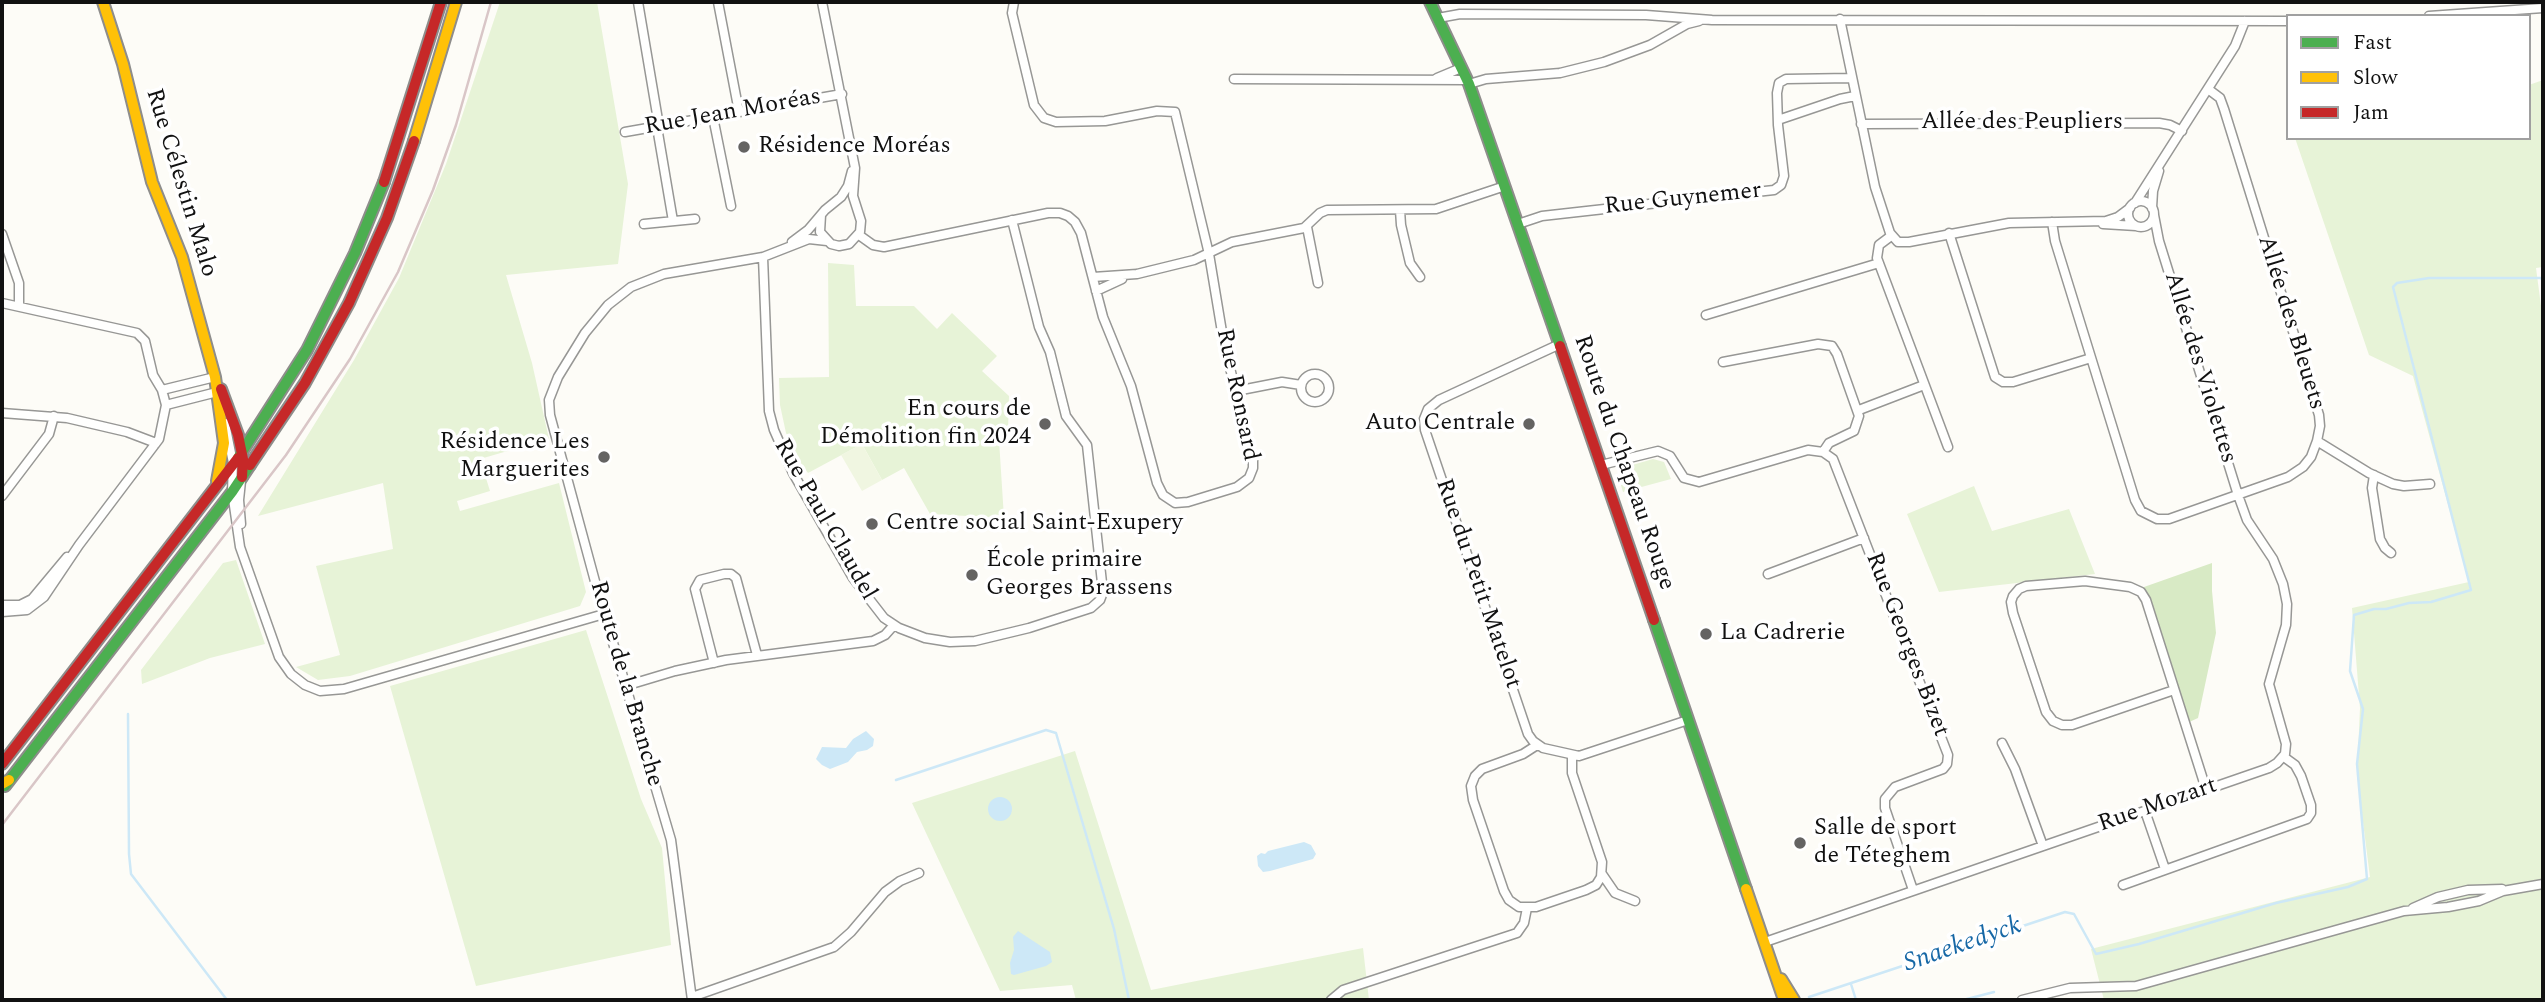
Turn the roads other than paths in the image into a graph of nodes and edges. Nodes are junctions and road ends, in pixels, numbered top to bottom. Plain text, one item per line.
1 (103, 2) edge
2 (441, 2) edge
3 (456, 2) edge
4 (638, 2) edge
5 (718, 2) edge
6 (816, 2) edge
7 (822, 2) edge
8 (1014, 2) edge
9 (1430, 2) edge
10 (2543, 8) edge
11 (2444, 14) edge
12 (1669, 17) junction
13 (1438, 18) junction
14 (1840, 19) junction
15 (1712, 20) junction
16 (2245, 21) junction
17 (2286, 21) edge
18 (830, 35) junction
19 (1670, 36) junction
20 (1461, 68) junction
21 (1851, 78) junction
22 (1234, 79) dead end
23 (1434, 79) junction
24 (1468, 82) junction
25 (2208, 89) junction
26 (842, 94) junction
27 (1854, 96) junction
28 (739, 112) junction
29 (713, 117) junction
30 (1778, 120) junction
31 (1861, 124) junction
32 (658, 126) junction
33 (2182, 131) junction
34 (625, 132) dead end
35 (853, 158) junction
36 (2164, 159) junction
37 (1505, 186) junction
38 (832, 205) junction
39 (2132, 205) junction
40 (731, 206) dead end
41 (1400, 209) junction
42 (2153, 211) junction
43 (858, 213) junction
44 (821, 215) junction
45 (695, 219) dead end
46 (1012, 220) junction
47 (673, 221) junction
48 (2052, 222) junction
49 (2090, 223) junction
50 (644, 224) dead end
51 (1518, 224) junction
52 (2141, 226) junction
53 (1307, 227) junction
54 (1949, 233) junction
55 (2, 234) edge
56 (859, 235) junction
57 (1891, 236) junction
58 (827, 241) junction
59 (2160, 241) junction
60 (1209, 254) junction
61 (767, 256) junction
62 (1879, 263) junction
63 (1137, 274) junction
64 (1093, 277) junction
65 (1420, 277) dead end
66 (1318, 283) dead end
67 (1096, 291) junction
68 (2, 303) edge
69 (19, 306) junction
70 (1706, 315) dead end
71 (1560, 344) junction
72 (2091, 358) junction
73 (1723, 362) dead end
74 (215, 377) junction
75 (1924, 385) junction
76 (1301, 386) dead end
77 (162, 390) junction
78 (1236, 391) junction
79 (219, 395) junction
80 (166, 405) junction
81 (1858, 410) junction
82 (2, 413) edge
83 (54, 416) junction
84 (2317, 441) junction
85 (156, 443) junction
86 (1948, 447) dead end
87 (242, 452) junction
88 (1823, 452) junction
89 (233, 463) junction
90 (1601, 464) junction
91 (2374, 475) junction
92 (242, 479) junction
93 (2430, 484) dead end
94 (215, 487) junction
95 (232, 492) junction
96 (2238, 495) junction
97 (2, 496) edge
98 (1864, 538) junction
99 (79, 545) junction
100 (2391, 553) dead end
101 (246, 561) junction
102 (1769, 574) dead end
103 (2, 604) edge
104 (2, 612) edge
105 (604, 614) junction
106 (894, 625) junction
107 (757, 655) junction
108 (713, 663) junction
109 (625, 686) junction
110 (2174, 690) junction
111 (1688, 720) junction
112 (2002, 743) dead end
113 (1537, 745) junction
114 (1572, 755) junction
115 (2284, 757) junction
116 (2, 764) edge
117 (4, 785) edge
118 (2206, 789) junction
119 (2145, 811) junction
120 (2043, 846) junction
121 (2165, 869) junction
122 (919, 873) dead end
123 (1602, 874) junction
124 (2123, 884) dead end
125 (2543, 884) edge
126 (1913, 890) junction
127 (1635, 901) dead end
128 (1527, 908) junction
129 (1765, 942) junction
130 (692, 998) edge
131 (1331, 1000) edge
132 (1784, 1000) edge
133 (1794, 1000) edge
134 (2022, 1000) edge

1 - 74 main road, Rue Célestin Malo
2 - 87 main road
3 - 92 main road
4 - 32 street
5 - 28 street
6 - 18 street
7 - 18 street
8 - 60 street, Rue Ronsard
9 - 13 main road, Route du Chapeau Rouge
10 - 11 street
12 - 13 street
12 - 15 street
12 - 19 street
13 - 20 main road, Route du Chapeau Rouge
14 - 15 street
14 - 16 street
14 - 21 street
15 - 19 street
16 - 17 street
16 - 25 street
18 - 26 street
19 - 24 street
20 - 23 street
20 - 24 main road, Route du Chapeau Rouge
21 - 27 street
21 - 30 street, Rue Guynemer
22 - 23 street
23 - 24 street
24 - 37 main road, Route du Chapeau Rouge
25 - 33 street
25 - 84 street, Allée des Bleuets
26 - 28 street, Rue Jean Moréas
26 - 35 street
27 - 30 street
27 - 31 street
28 - 29 street, Rue Jean Moréas
29 - 32 street, Rue Jean Moréas
29 - 40 street
30 - 51 street, Rue Guynemer
31 - 33 street, Allée des Peupliers
31 - 57 street
32 - 34 street, Rue Jean Moréas
32 - 47 street
33 - 36 street
35 - 38 street
35 - 43 street
36 - 39 street
36 - 42 street
37 - 41 street
37 - 51 main road, Route du Chapeau Rouge
38 - 43 street
38 - 44 street
39 - 42 street
39 - 49 street
39 - 52 street
41 - 53 street
41 - 65 street
42 - 52 street
42 - 59 street, Allée des Violettes
43 - 56 street
44 - 58 street
44 - 61 street
45 - 47 street
46 - 56 street
46 - 64 street
46 - 106 street, Rue Paul Claudel
47 - 50 street
48 - 49 street
48 - 54 street
48 - 72 street, Allée des Bleuets
49 - 52 street
51 - 71 main road, Route du Chapeau Rouge
52 - 59 street, Allée des Violettes
53 - 60 street
53 - 66 street
54 - 57 street
54 - 72 street
55 - 69 street
56 - 58 street
57 - 62 street
58 - 61 street
59 - 96 street, Allée des Violettes
60 - 63 street
60 - 78 street, Rue Ronsard
61 - 105 street, Route de la Branche
61 - 106 street, Rue Paul Claudel
62 - 70 street
62 - 75 street
63 - 64 street
63 - 67 street
64 - 67 street
67 - 78 street, Rue Ronsard
68 - 69 street
69 - 77 street
71 - 90 main road, Route du Chapeau Rouge
71 - 113 street, Rue du Petit Matelot
72 - 96 street, Allée des Bleuets
73 - 81 street
74 - 77 street
74 - 79 main road, Rue Célestin Malo
75 - 81 street
75 - 86 street
76 - 78 street
77 - 80 street
79 - 80 street
79 - 87 main road, Rue Célestin Malo
79 - 89 street, Rue Célestin Malo
79 - 94 main road, Rue Célestin Malo
80 - 85 street
81 - 88 street
82 - 83 street
83 - 85 street
83 - 97 street
84 - 91 street
84 - 96 street, Allée des Bleuets
85 - 99 street
87 - 89 main road, Rue Célestin Malo
87 - 92 main road, Rue Célestin Malo
88 - 90 street
88 - 98 street, Rue Georges Bizet
89 - 92 street, Rue Célestin Malo
89 - 94 main road, Rue Célestin Malo
89 - 95 street, Rue Célestin Malo
90 - 111 main road, Route du Chapeau Rouge
91 - 93 street
91 - 100 street
92 - 95 main road
92 - 101 street, Rue Célestin Malo
94 - 116 main road, Rue Célestin Malo
95 - 101 street, Rue Célestin Malo
95 - 117 main road
96 - 115 street
98 - 102 street
98 - 126 street, Rue Georges Bizet
99 - 103 street
99 - 104 street
101 - 105 street, Rue Célestin Malo
105 - 109 street, Route de la Branche
106 - 107 street
107 - 108 street
107 - 108 street
108 - 109 street
109 - 130 street, Route de la Branche
110 - 110 street
110 - 118 street
111 - 114 street
111 - 129 main road, Route du Chapeau Rouge
112 - 120 street
113 - 114 street
113 - 128 street
114 - 123 street
115 - 118 street, Rue Mozart
115 - 121 street
118 - 119 street, Rue Mozart
119 - 120 street, Rue Mozart
119 - 121 street
120 - 126 street, Rue Mozart
121 - 124 street
122 - 130 street
123 - 127 street
123 - 128 street
125 - 134 street
126 - 129 street, Rue Mozart
128 - 131 street
129 - 132 main road, Route du Chapeau Rouge
129 - 133 main road, Route du Chapeau Rouge

